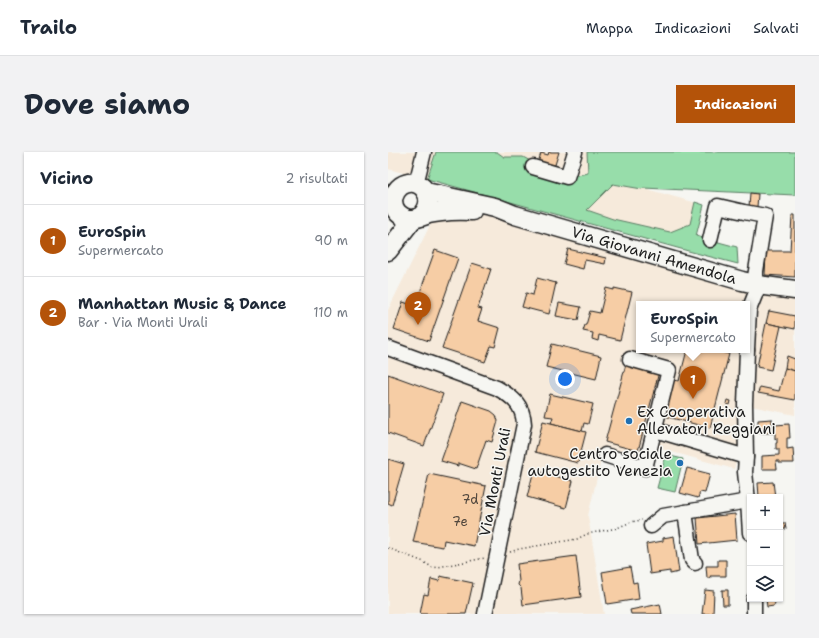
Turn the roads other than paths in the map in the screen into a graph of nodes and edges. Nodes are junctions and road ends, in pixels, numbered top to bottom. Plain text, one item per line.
1 (424, 152) edge
2 (575, 152) edge
3 (533, 167) dead end
4 (408, 185) edge
5 (392, 201) edge
6 (515, 215) junction
7 (417, 217) junction
8 (388, 234) edge
9 (710, 240) dead end
10 (388, 251) edge
11 (752, 283) junction
12 (795, 290) edge
13 (750, 308) edge
14 (388, 348) edge
15 (747, 353) edge
16 (630, 359) dead end
17 (654, 430) junction
18 (605, 455) dead end
19 (746, 457) junction
20 (747, 494) edge
21 (747, 501) edge
22 (686, 512) junction
23 (652, 526) dead end
24 (695, 562) dead end
25 (754, 602) edge
26 (485, 614) edge
27 (754, 614) edge

1 - 4 street
2 - 3 street
4 - 5 main road
4 - 6 main road, Via Giovanni Amendola
4 - 7 main road
5 - 7 main road
5 - 8 main road
6 - 7 main road, Via Giovanni Amendola
6 - 11 main road, Via Giovanni Amendola
7 - 10 main road
9 - 11 street
11 - 12 main road, Via Giovanni Amendola
11 - 13 street
14 - 26 street, Via Monti Urali
15 - 19 street
16 - 17 street
17 - 18 street
17 - 19 street
19 - 20 street
21 - 22 street
22 - 23 street
22 - 24 street
25 - 27 street

